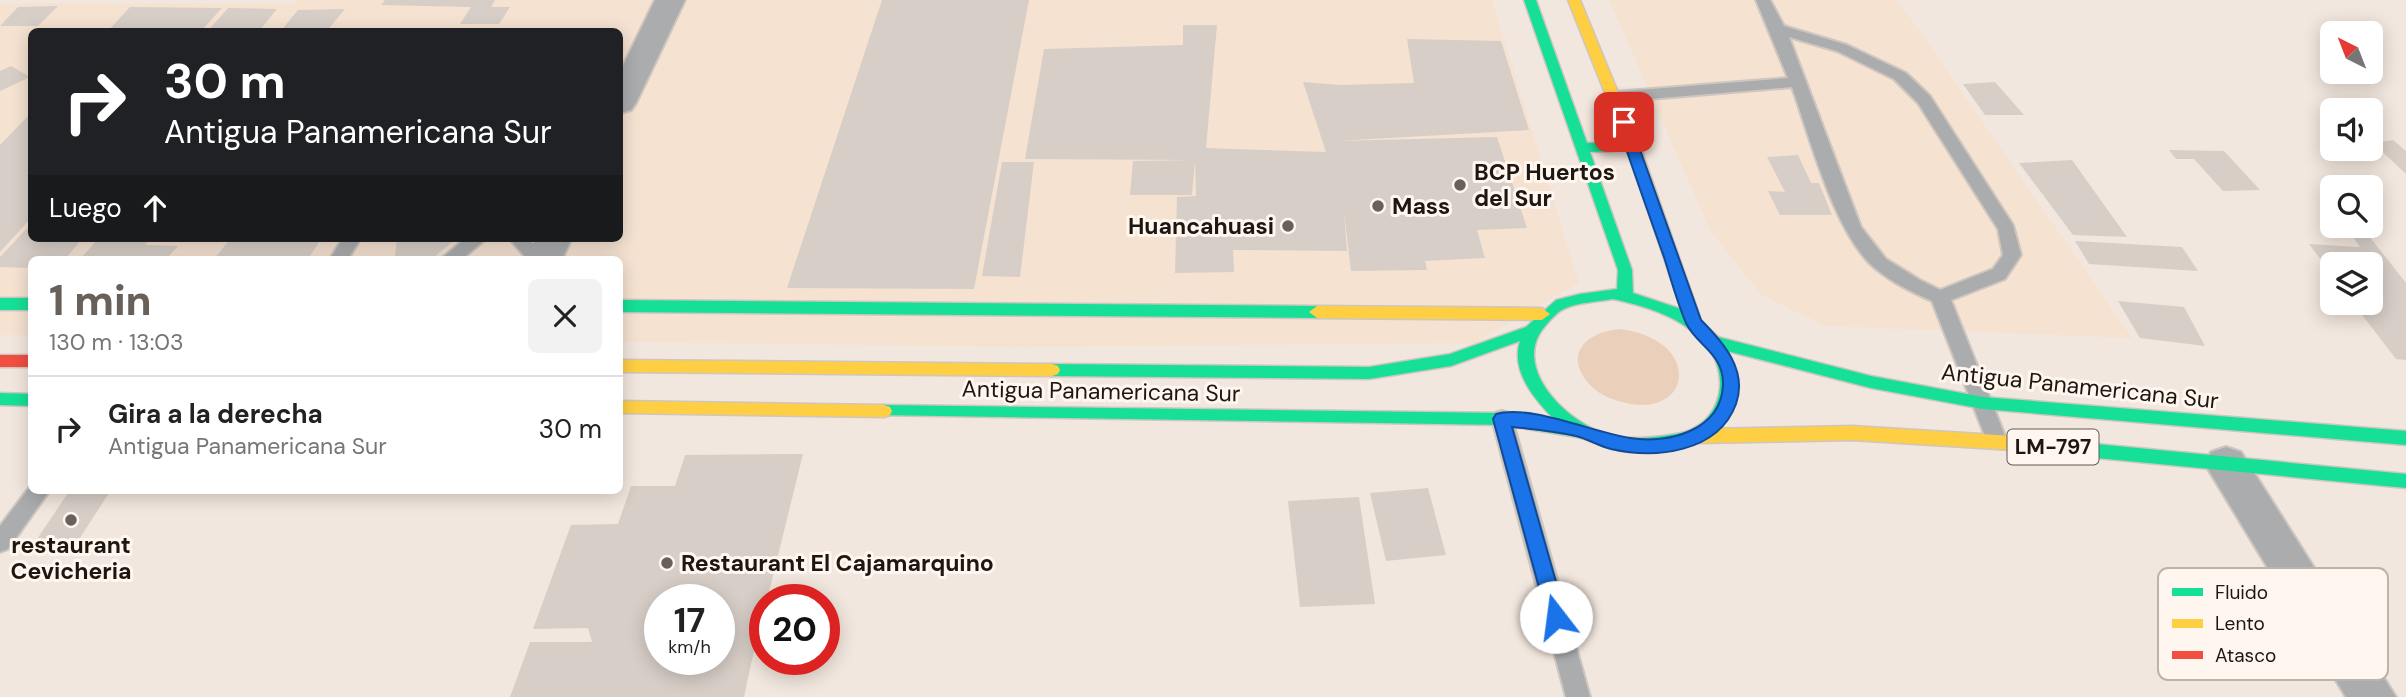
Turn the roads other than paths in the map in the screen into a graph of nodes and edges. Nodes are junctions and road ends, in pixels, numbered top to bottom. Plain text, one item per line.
1 (670, 0) edge
2 (1530, 0) edge
3 (1574, 0) edge
4 (1763, 0) edge
5 (1778, 29) junction
6 (1796, 82) junction
7 (623, 97) edge
8 (1614, 97) junction
9 (1633, 146) junction
10 (1584, 148) junction
11 (473, 242) edge
12 (522, 242) edge
13 (454, 256) edge
14 (534, 256) edge
15 (1625, 296) junction
16 (1940, 297) junction
17 (0, 304) edge
18 (28, 304) edge
19 (623, 306) edge
20 (1542, 314) junction
21 (1694, 323) junction
22 (1528, 332) junction
23 (1714, 342) junction
24 (0, 361) edge
25 (28, 361) edge
26 (623, 366) edge
27 (0, 400) edge
28 (28, 400) edge
29 (1983, 403) junction
30 (623, 407) edge
31 (1502, 419) junction
32 (1580, 430) junction
33 (1699, 436) junction
34 (2406, 438) edge
35 (1997, 441) junction
36 (2226, 464) junction
37 (2406, 481) edge
38 (36, 494) edge
39 (0, 543) edge
40 (2291, 568) edge
41 (2361, 680) edge
42 (1578, 697) edge
43 (2372, 697) edge

1 - 7 street
2 - 10 main road
3 - 8 main road, LM-797
4 - 5 lane
5 - 6 lane
5 - 16 lane
6 - 8 lane
6 - 16 lane
8 - 9 main road, LM-797
9 - 10 main road
9 - 21 main road, LM-797
10 - 15 main road
11 - 13 lane
12 - 14 lane
15 - 20 main road, LM-797
15 - 21 main road, LM-797
16 - 29 lane
17 - 18 main road
19 - 20 main road
20 - 22 main road, LM-797
21 - 23 main road, LM-797
22 - 26 main road, Antigua Panamericana Sur
22 - 32 main road, LM-797
23 - 29 main road, Antigua Panamericana Sur / LM-797
23 - 33 main road, LM-797
24 - 25 main road
27 - 28 main road
29 - 34 main road, Antigua Panamericana Sur / LM-797
29 - 35 lane
30 - 31 main road, Antigua Panamericana Sur
31 - 32 main road, Antigua Panamericana Sur
31 - 42 lane
32 - 33 main road, LM-797
33 - 35 main road, LM-797
35 - 36 main road, LM-797
36 - 37 main road, LM-797
36 - 40 street
38 - 39 lane
41 - 43 street

